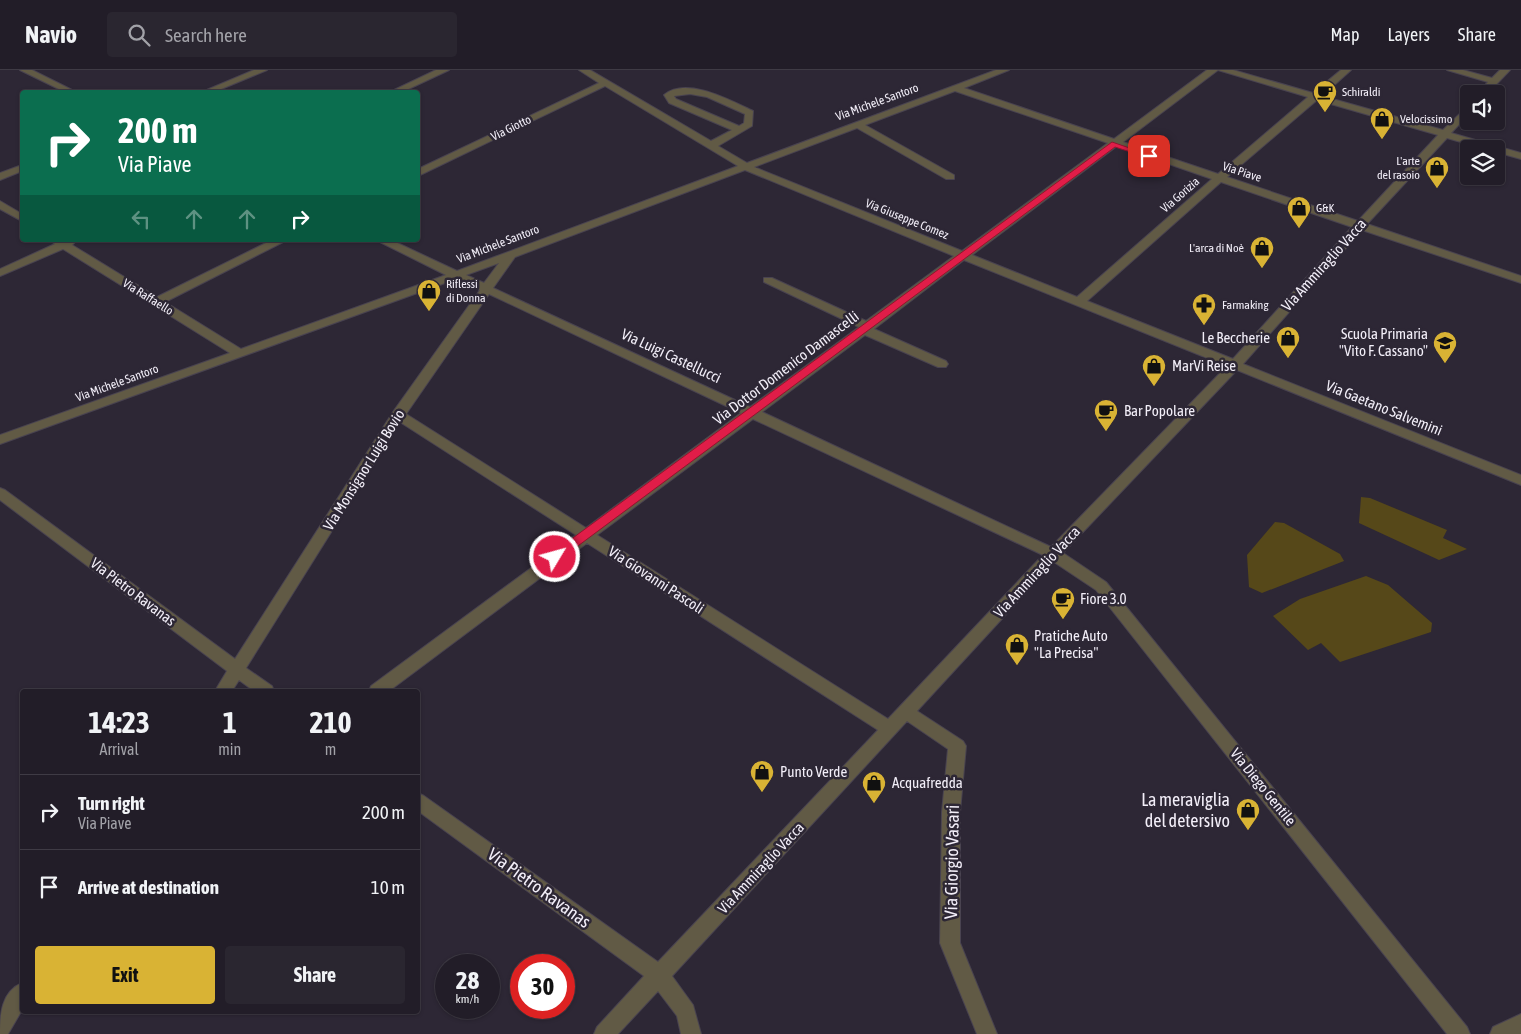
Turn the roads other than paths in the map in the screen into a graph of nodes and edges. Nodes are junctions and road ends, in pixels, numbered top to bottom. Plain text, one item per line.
1 (25, 70) edge
2 (262, 70) edge
3 (444, 70) edge
4 (584, 70) edge
5 (1004, 70) edge
6 (1213, 70) edge
7 (1223, 70) edge
8 (1346, 70) edge
9 (1452, 70) edge
10 (1505, 70) edge
11 (1494, 81) junction
12 (605, 83) junction
13 (1490, 85) edge
14 (954, 88) junction
15 (67, 90) edge
16 (212, 90) edge
17 (399, 90) edge
18 (1315, 96) junction
19 (1460, 118) edge
20 (856, 124) junction
21 (739, 130) junction
22 (1445, 134) junction
23 (1114, 144) junction
24 (709, 146) junction
25 (1521, 156) edge
26 (742, 166) junction
27 (20, 169) edge
28 (420, 172) edge
29 (0, 177) edge
30 (950, 177) dead end
31 (1218, 179) junction
32 (0, 204) edge
33 (20, 217) edge
34 (1359, 226) junction
35 (64, 242) edge
36 (277, 242) edge
37 (386, 242) edge
38 (511, 254) junction
39 (964, 256) junction
40 (0, 273) edge
41 (456, 275) junction
42 (768, 280) dead end
43 (1521, 280) edge
44 (487, 289) junction
45 (156, 302) junction
46 (1078, 302) junction
47 (867, 328) junction
48 (239, 353) junction
49 (942, 364) dead end
50 (1234, 366) junction
51 (754, 412) junction
52 (398, 415) junction
53 (0, 440) edge
54 (1521, 480) edge
55 (0, 493) edge
56 (585, 535) junction
57 (1053, 554) junction
58 (237, 670) junction
59 (224, 689) edge
60 (263, 689) edge
61 (380, 689) edge
62 (906, 712) junction
63 (890, 729) junction
64 (420, 802) edge
65 (660, 976) junction
66 (20, 996) edge
67 (1521, 1024) edge
68 (0, 1027) edge
69 (604, 1034) edge
70 (691, 1034) edge
71 (986, 1034) edge
72 (1460, 1034) edge
73 (1500, 1034) edge

1 - 15 street
2 - 16 street
3 - 17 street
4 - 12 street, Via Giuseppe Comez
5 - 14 street, Via Michele Santoro
6 - 23 street, Via Dottor Domenico Damascelli
7 - 18 street
8 - 18 street, Via Gorizia
9 - 11 street
10 - 11 street
11 - 13 street
12 - 24 street, Via Giuseppe Comez
12 - 28 street, Via Giotto
14 - 20 street, Via Michele Santoro
14 - 23 street, Via Piave
18 - 22 street
18 - 31 street, Via Gorizia
19 - 22 street, Via Ammiraglio Vacca
20 - 26 street, Via Michele Santoro
20 - 30 street
21 - 21 street
21 - 24 street
22 - 25 street
22 - 34 street, Via Ammiraglio Vacca
23 - 31 street, Via Piave
23 - 39 street, Via Dottor Domenico Damascelli
24 - 26 street, Via Giuseppe Comez
26 - 38 street, Via Michele Santoro
26 - 39 street, Via Giuseppe Comez
27 - 29 street
31 - 34 street, Via Piave
31 - 46 street, Via Gorizia
32 - 33 street
34 - 43 street, Via Piave
34 - 50 street, Via Ammiraglio Vacca
35 - 40 street
35 - 45 street, Via Raffaello
36 - 45 street
37 - 41 street, Via Luigi Castellucci
38 - 41 street, Via Michele Santoro
38 - 44 street, Via Monsignor Luigi Bovio
39 - 46 street, Via Giuseppe Comez
39 - 47 street, Via Dottor Domenico Damascelli
41 - 44 street, Via Luigi Castellucci
41 - 48 street, Via Michele Santoro
42 - 47 street
44 - 51 street, Via Luigi Castellucci
44 - 52 street, Via Monsignor Luigi Bovio
45 - 48 street, Via Raffaello
46 - 50 street, Via Giuseppe Comez
47 - 49 street
47 - 51 street, Via Dottor Domenico Damascelli
48 - 53 street, Via Michele Santoro
50 - 54 street, Via Gaetano Salvemini
50 - 57 street, Via Ammiraglio Vacca
51 - 56 street, Via Dottor Domenico Damascelli
51 - 57 street, Via Luigi Castellucci
52 - 56 street, Via Giovanni Pascoli
52 - 58 street, Via Monsignor Luigi Bovio
55 - 58 street, Via Pietro Ravanas
56 - 61 street, Via Dottor Domenico Damascelli
56 - 63 street, Via Giovanni Pascoli
57 - 62 street, Via Ammiraglio Vacca
57 - 72 street, Via Diego Gentile
58 - 59 street, Via Monsignor Luigi Bovio
58 - 60 street, Via Pietro Ravanas
62 - 63 street, Via Ammiraglio Vacca
62 - 71 street, Via Giorgio Vasari
63 - 65 street, Via Ammiraglio Vacca
64 - 65 street, Via Pietro Ravanas
65 - 69 street, Via Ammiraglio Vacca
65 - 70 street, Via Pietro Ravanas
66 - 68 street
67 - 73 street

